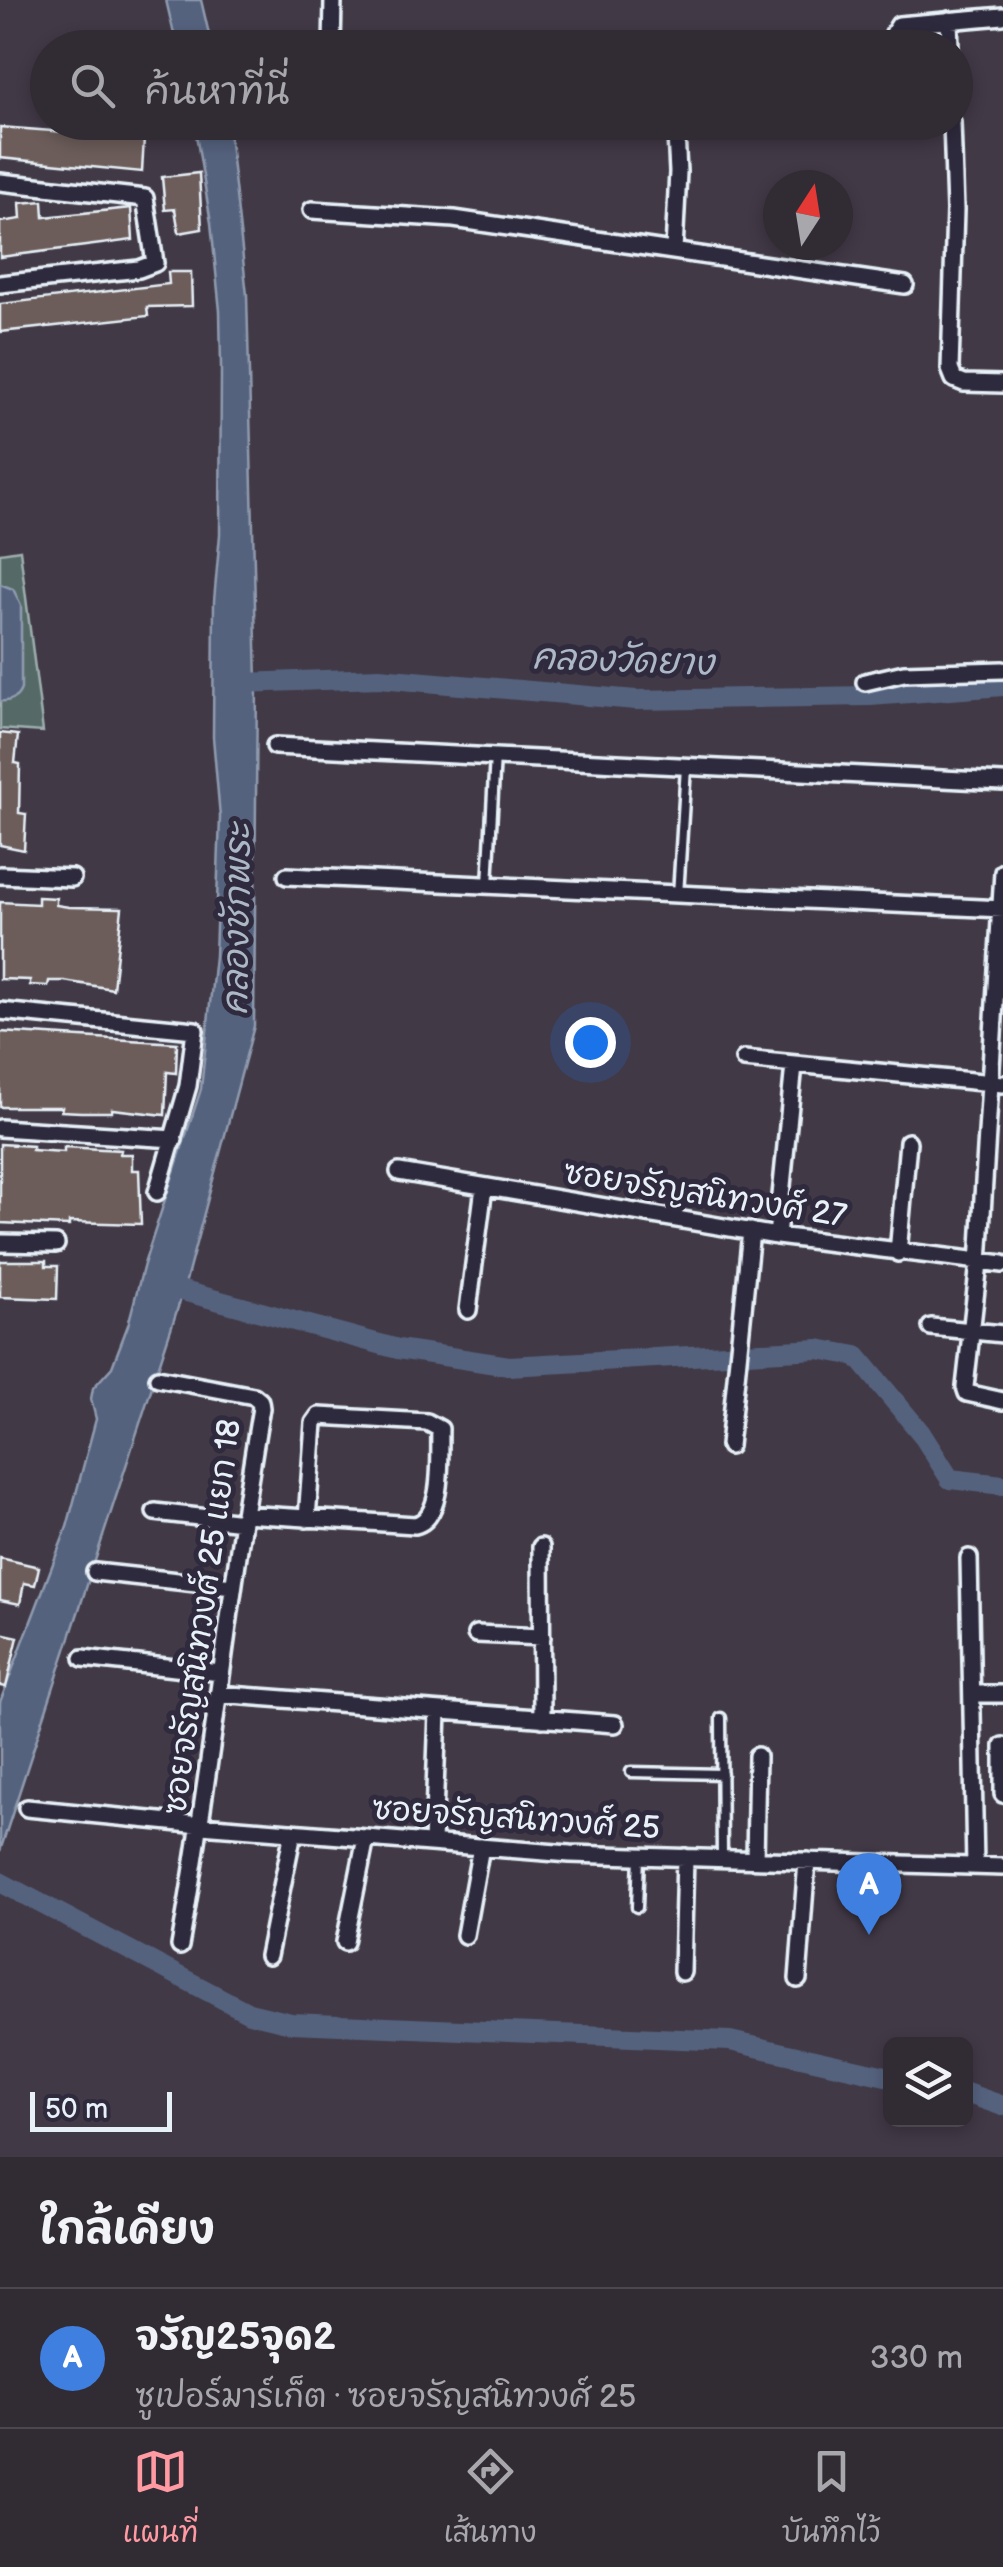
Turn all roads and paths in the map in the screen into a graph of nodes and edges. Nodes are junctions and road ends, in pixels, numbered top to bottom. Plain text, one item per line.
1 (332, 0) edge
2 (1003, 16) edge
3 (949, 20) junction
4 (332, 30) edge
5 (896, 30) edge
6 (949, 30) edge
7 (676, 140) edge
8 (953, 140) edge
9 (0, 182) edge
10 (312, 210) dead end
11 (674, 250) junction
12 (0, 284) edge
13 (905, 285) dead end
14 (1003, 384) edge
15 (1003, 670) edge
16 (865, 682) dead end
17 (275, 746) dead end
18 (496, 755) junction
19 (686, 767) junction
20 (1003, 782) edge
21 (1003, 872) edge
22 (0, 875) edge
23 (287, 876) dead end
24 (72, 878) dead end
25 (488, 885) junction
26 (678, 895) junction
27 (1002, 909) edge
28 (0, 1010) edge
29 (744, 1059) dead end
30 (794, 1065) junction
31 (996, 1083) edge
32 (0, 1128) edge
33 (174, 1139) junction
34 (908, 1142) dead end
35 (399, 1172) dead end
36 (484, 1187) junction
37 (157, 1192) dead end
38 (750, 1231) junction
39 (778, 1236) junction
40 (0, 1243) edge
41 (56, 1244) dead end
42 (898, 1253) junction
43 (979, 1262) junction
44 (1003, 1264) edge
45 (468, 1310) dead end
46 (931, 1327) dead end
47 (972, 1330) junction
48 (1003, 1334) edge
49 (158, 1378) dead end
50 (1003, 1400) edge
51 (729, 1446) dead end
52 (155, 1512) dead end
53 (243, 1518) junction
54 (308, 1518) junction
55 (541, 1547) dead end
56 (968, 1558) dead end
57 (96, 1572) dead end
58 (232, 1587) junction
59 (476, 1634) dead end
60 (542, 1637) junction
61 (83, 1658) dead end
62 (220, 1674) junction
63 (218, 1694) junction
64 (978, 1694) dead end
65 (1003, 1694) edge
66 (438, 1712) junction
67 (722, 1718) dead end
68 (542, 1720) junction
69 (614, 1724) dead end
70 (1003, 1746) edge
71 (757, 1756) dead end
72 (632, 1772) dead end
73 (722, 1774) junction
74 (1003, 1794) edge
75 (28, 1808) dead end
76 (202, 1825) junction
77 (294, 1832) junction
78 (366, 1838) junction
79 (433, 1843) junction
80 (481, 1847) junction
81 (640, 1856) junction
82 (685, 1857) junction
83 (722, 1858) junction
84 (755, 1860) junction
85 (808, 1861) junction
86 (975, 1866) junction
87 (1003, 1867) edge
88 (638, 1906) dead end
89 (465, 1936) dead end
90 (345, 1942) dead end
91 (180, 1946) dead end
92 (268, 1956) dead end
93 (682, 1972) dead end
94 (798, 1979) dead end

1 - 4 street
2 - 3 street
3 - 5 street
3 - 6 street
7 - 11 street
8 - 14 street
9 - 12 street
10 - 11 street
11 - 13 street
15 - 16 street
17 - 18 street
18 - 19 street
18 - 25 lane
19 - 20 street
19 - 26 lane
21 - 27 street
22 - 24 street
23 - 25 street
25 - 26 street
26 - 27 street
27 - 31 street
28 - 33 street
29 - 30 street
30 - 31 street
30 - 39 street
31 - 43 street
32 - 33 street
33 - 37 street
34 - 42 street
35 - 36 street, ซอยจรัญสนิทวงศ์ 27
36 - 38 street, ซอยจรัญสนิทวงศ์ 27
36 - 45 street
38 - 39 street, ซอยจรัญสนิทวงศ์ 27
38 - 51 street
39 - 42 street, ซอยจรัญสนิทวงศ์ 27
40 - 41 street
42 - 43 street, ซอยจรัญสนิทวงศ์ 27
43 - 44 street, ซอยจรัญสนิทวงศ์ 27
43 - 47 street
46 - 47 street
47 - 48 street
47 - 50 street
49 - 53 street, ซอยจรัญสนิทวงศ์ 25 แยก 18
52 - 53 street
53 - 54 street
53 - 58 street, ซอยจรัญสนิทวงศ์ 25 แยก 18
54 - 54 street
55 - 60 street
56 - 86 street
57 - 58 street
58 - 62 street, ซอยจรัญสนิทวงศ์ 25 แยก 18
59 - 60 street
60 - 68 street
61 - 62 street
62 - 63 street, ซอยจรัญสนิทวงศ์ 25 แยก 18
63 - 66 street
63 - 76 street, ซอยจรัญสนิทวงศ์ 25 แยก 18
64 - 65 street
66 - 68 street
66 - 79 street
67 - 73 lane
68 - 69 street
70 - 74 street
71 - 84 street
72 - 73 lane
73 - 83 lane
75 - 76 street, ซอยจรัญสนิทวงศ์ 25
76 - 77 street, ซอยจรัญสนิทวงศ์ 25
76 - 91 street, ซอยจรัญสนิทวงศ์ 25 แยก 18
77 - 78 street, ซอยจรัญสนิทวงศ์ 25
77 - 92 street
78 - 79 street, ซอยจรัญสนิทวงศ์ 25
78 - 90 street
79 - 80 street, ซอยจรัญสนิทวงศ์ 25
80 - 81 street, ซอยจรัญสนิทวงศ์ 25
80 - 89 street
81 - 82 street, ซอยจรัญสนิทวงศ์ 25
81 - 88 lane
82 - 83 street, ซอยจรัญสนิทวงศ์ 25
82 - 93 street
83 - 84 street, ซอยจรัญสนิทวงศ์ 25
84 - 85 street, ซอยจรัญสนิทวงศ์ 25
85 - 86 street, ซอยจรัญสนิทวงศ์ 25
85 - 94 street
86 - 87 street, ซอยจรัญสนิทวงศ์ 25

